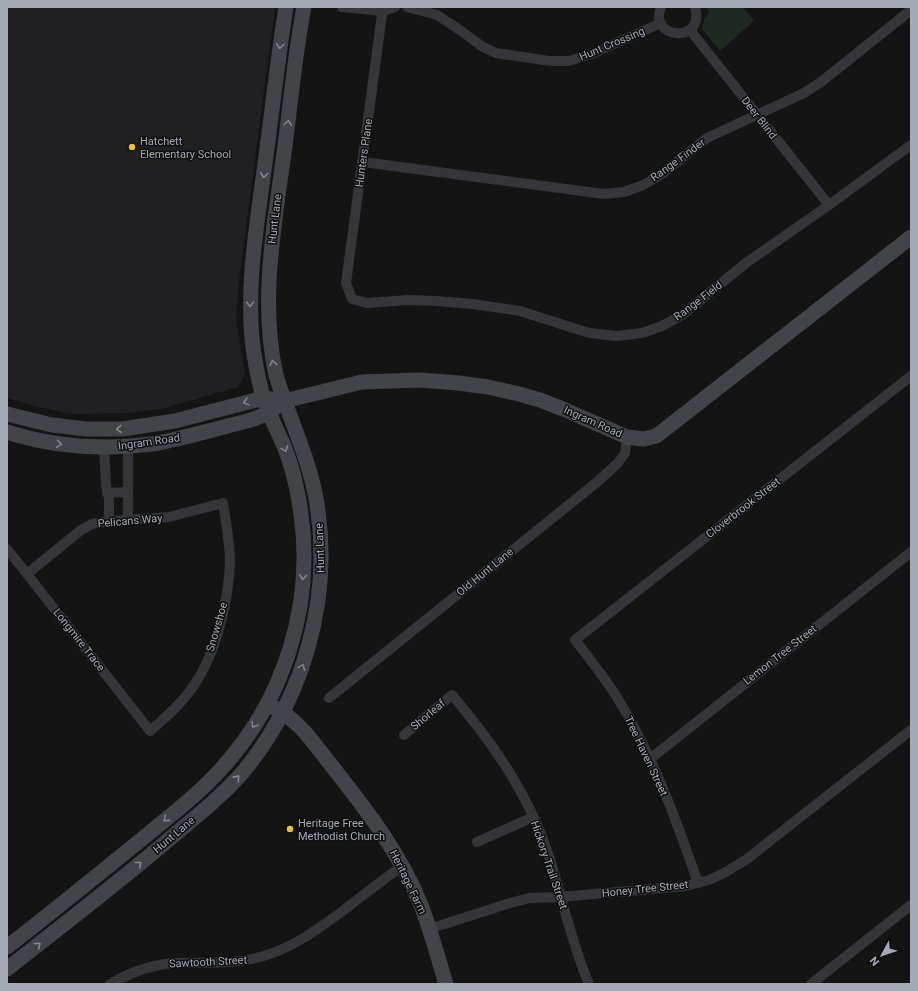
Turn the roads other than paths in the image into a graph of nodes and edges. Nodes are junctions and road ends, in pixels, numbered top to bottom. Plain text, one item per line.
1 (286, 7) edge
2 (304, 7) edge
3 (342, 7) edge
4 (395, 7) edge
5 (407, 7) edge
6 (661, 7) edge
7 (695, 7) edge
8 (383, 9) edge
9 (911, 10) edge
10 (661, 23) junction
11 (690, 30) junction
12 (757, 115) junction
13 (911, 145) edge
14 (363, 162) junction
15 (829, 206) junction
16 (911, 237) edge
17 (352, 299) joint
18 (911, 376) edge
19 (264, 398) junction
20 (284, 401) junction
21 (269, 413) junction
22 (7, 414) edge
23 (7, 423) edge
24 (52, 425) junction
25 (7, 432) edge
26 (627, 437) junction
27 (128, 446) junction
28 (104, 447) junction
29 (107, 492) junction
30 (128, 492) junction
31 (224, 503) joint
32 (128, 519) junction
33 (109, 521) junction
34 (7, 549) edge
35 (911, 552) edge
36 (27, 574) junction
37 (575, 640) joint
38 (452, 695) joint
39 (329, 698) dead end
40 (267, 704) junction
41 (282, 712) junction
42 (911, 730) edge
43 (150, 731) joint
44 (404, 735) dead end
45 (650, 759) junction
46 (533, 817) junction
47 (477, 842) dead end
48 (402, 866) junction
49 (698, 883) junction
50 (560, 897) junction
51 (911, 905) edge
52 (429, 929) junction
53 (7, 947) edge
54 (7, 969) edge
55 (110, 984) edge
56 (446, 984) edge
57 (589, 984) edge
58 (811, 984) edge

1 -> 19 main road, Hunt Lane
20 -> 2 main road, Hunt Lane
3 - 8 street
4 - 8 street
5 - 10 street, Hunt Crossing
6 - 10 street
7 - 11 street
8 - 14 street, Hunters Plane
9 - 12 street, Range Finder
10 - 11 street
11 - 12 street, Deer Blind
12 - 14 street, Range Finder
12 - 15 street, Deer Blind
13 - 15 street, Range Field
14 - 17 street, Hunters Plane
15 - 17 street, Range Field
16 - 26 main road, Ingram Road
18 - 37 street, Cloverbrook Street
19 - 20 main road, Ingram Road
19 - 21 main road, Hunt Lane
19 -> 24 main road, Ingram Road
20 - 21 main road, Ingram Road
20 - 26 main road, Ingram Road
41 -> 20 main road, Hunt Lane
21 - 27 main road, Ingram Road
21 -> 40 main road, Hunt Lane
22 - 24 main road, Ingram Road
23 - 24 main road
25 -> 28 main road, Ingram Road
26 - 39 street, Old Hunt Lane
27 - 28 main road, Ingram Road
27 - 30 street
28 - 29 street
29 - 30 street
29 - 33 street
30 - 32 street
31 - 32 street, Pelicans Way
31 - 43 street, Snowshoe
32 - 33 street, Pelicans Way
33 - 36 street, Pelicans Way
34 - 36 street, Longmire Trace
35 - 45 street, Lemon Tree Street
36 - 43 street, Longmire Trace
37 - 45 street, Tree Haven Street
38 - 44 street, Shorleaf
38 - 46 street, Hickory Trail Street
40 - 41 main road, Heritage Farm
40 -> 53 main road, Hunt Lane
41 - 48 main road, Heritage Farm
54 -> 41 main road, Hunt Lane
42 - 49 street, Honey Tree Street
45 - 49 street, Tree Haven Street
46 - 47 street
46 - 50 street, Hickory Trail Street
48 - 52 main road, Heritage Farm
48 - 55 street, Sawtooth Street
49 - 50 street, Honey Tree Street
50 - 52 street, Honey Tree Street
50 - 57 street, Hickory Trail Street
51 - 58 street
52 - 56 main road, Heritage Farm

